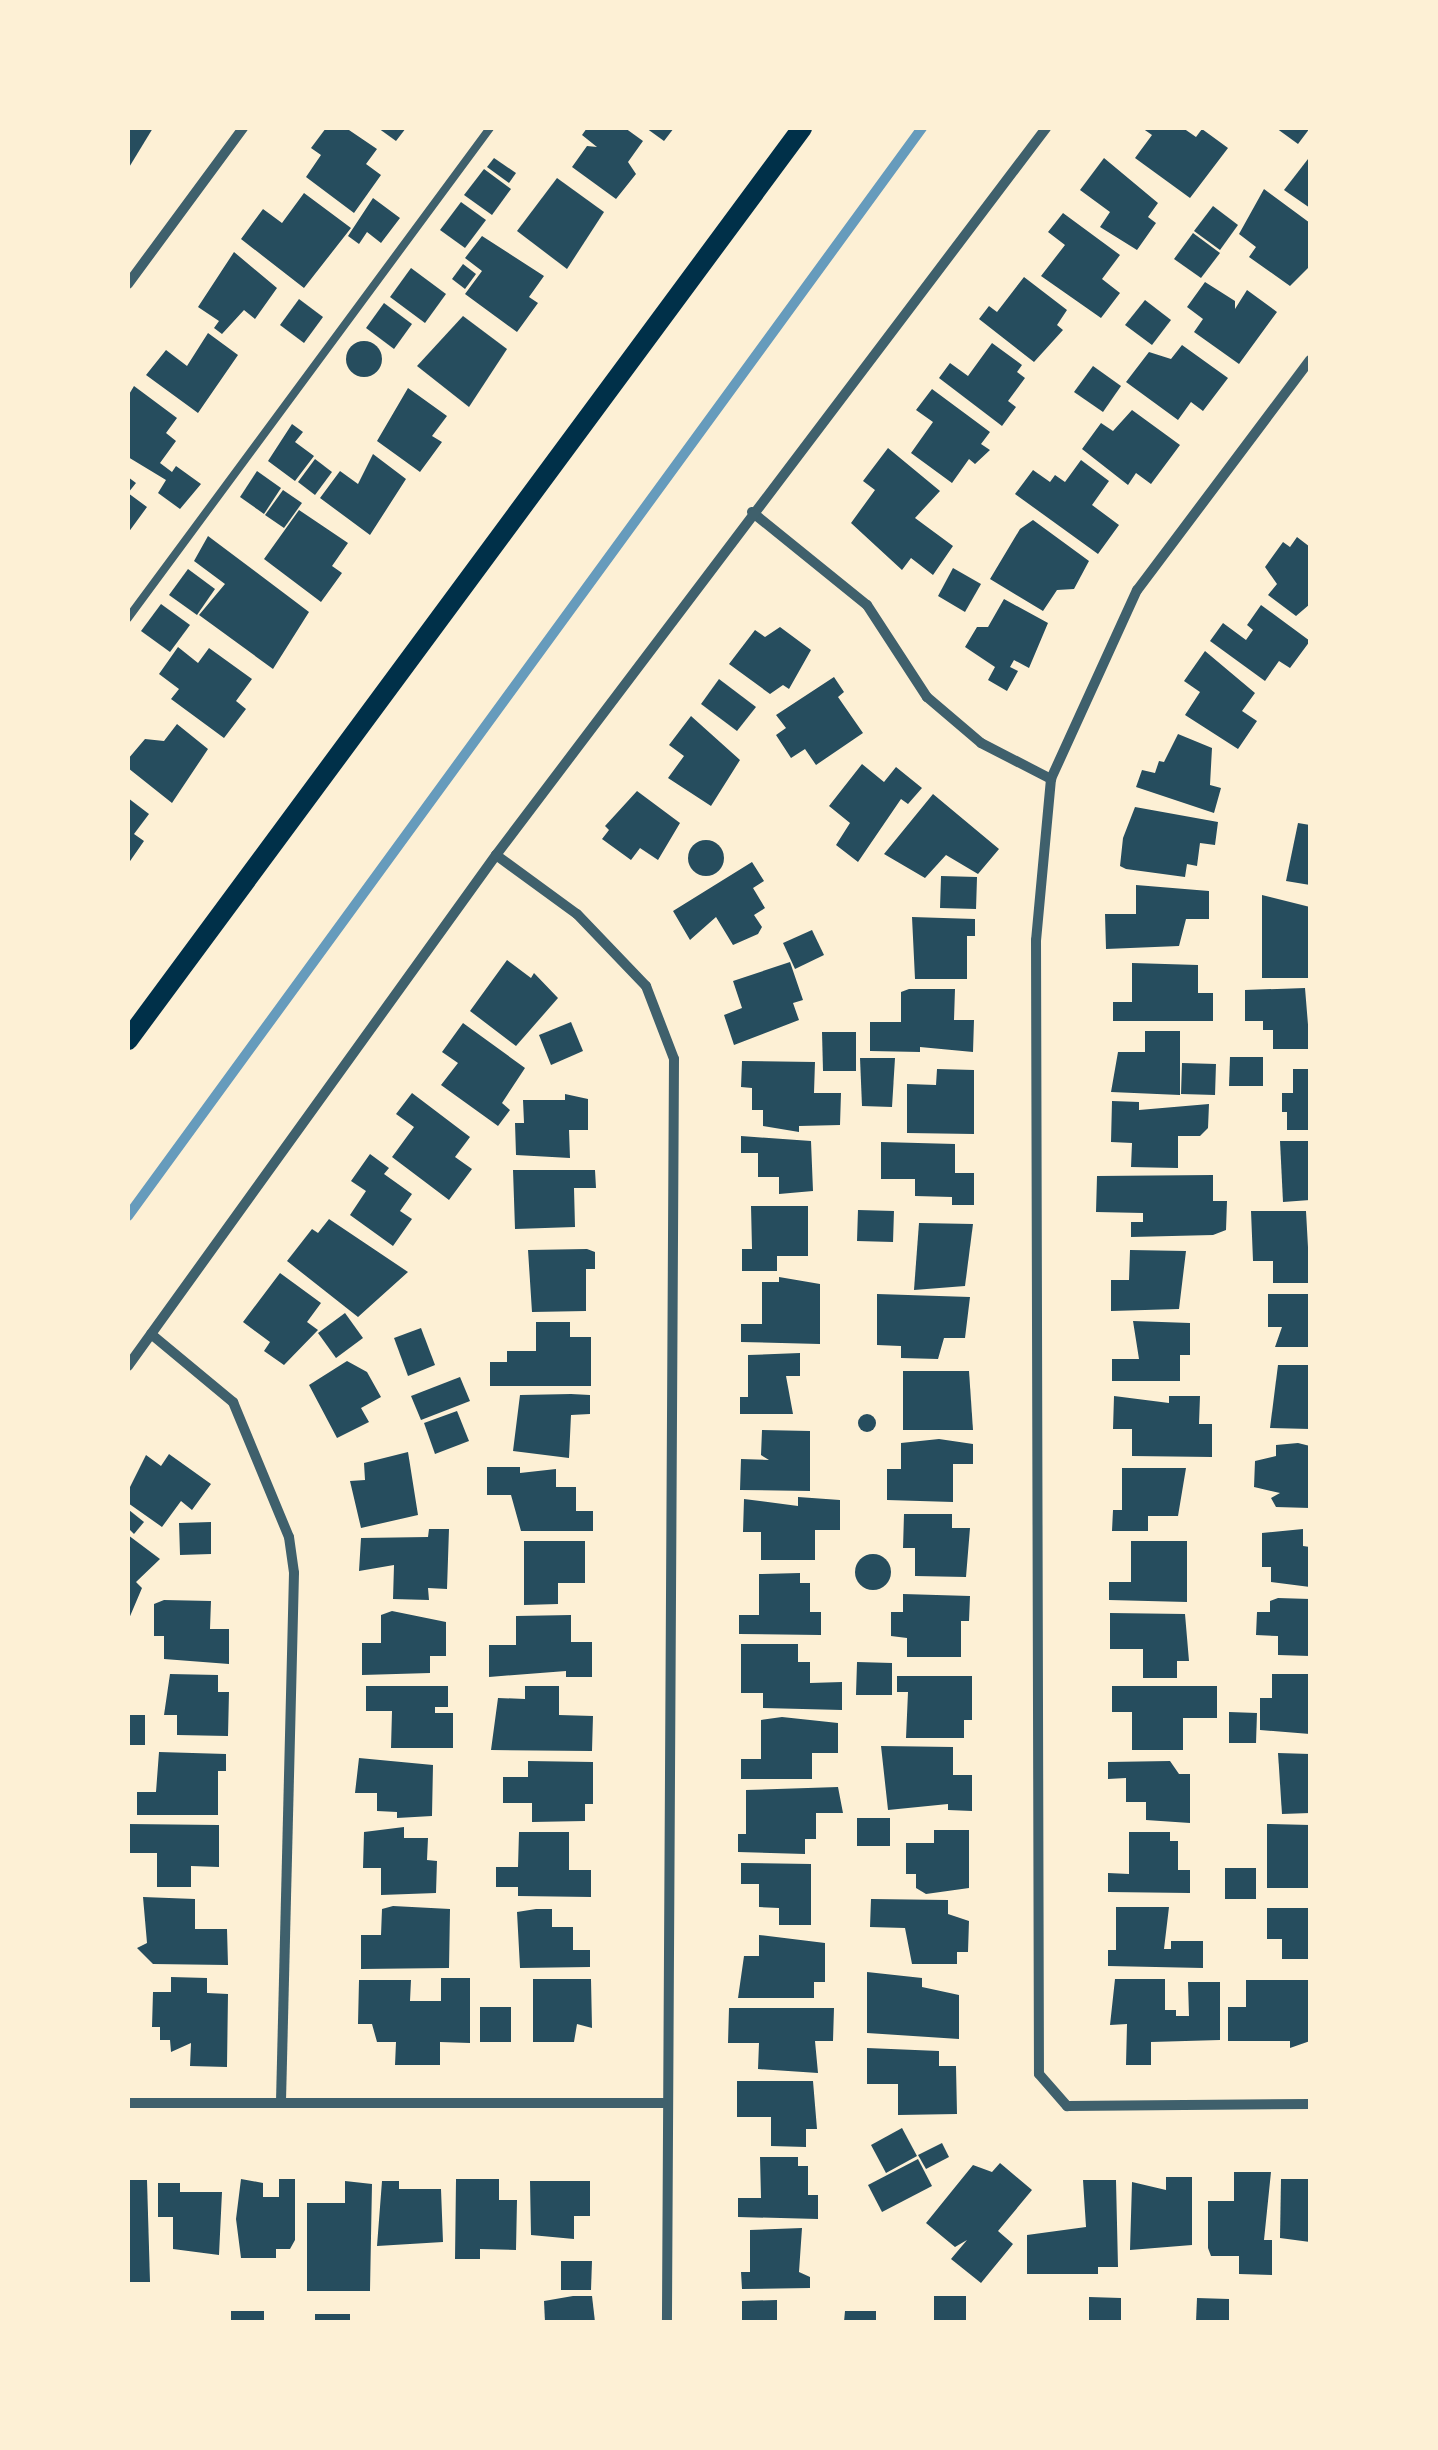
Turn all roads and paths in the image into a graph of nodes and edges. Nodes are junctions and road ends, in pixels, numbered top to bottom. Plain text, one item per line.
1 (243, 128) edge
2 (490, 128) edge
3 (802, 128) edge
4 (1046, 128) edge
5 (128, 284) edge
6 (1310, 360) edge
7 (752, 512) junction
8 (128, 618) edge
9 (1051, 779) junction
10 (496, 855) junction
11 (128, 1040) edge
12 (151, 1334) junction
13 (128, 1366) edge
14 (281, 2102) junction
15 (128, 2103) edge
16 (663, 2103) junction
17 (1310, 2104) edge
18 (667, 2322) edge

1 - 5 street
2 - 8 lane
3 - 11 main road
4 - 7 street
6 - 9 street
7 - 9 street
7 - 10 street
9 - 17 street
10 - 12 street
10 - 16 street
12 - 13 street
12 - 14 street
14 - 15 street
14 - 16 street
16 - 18 street

